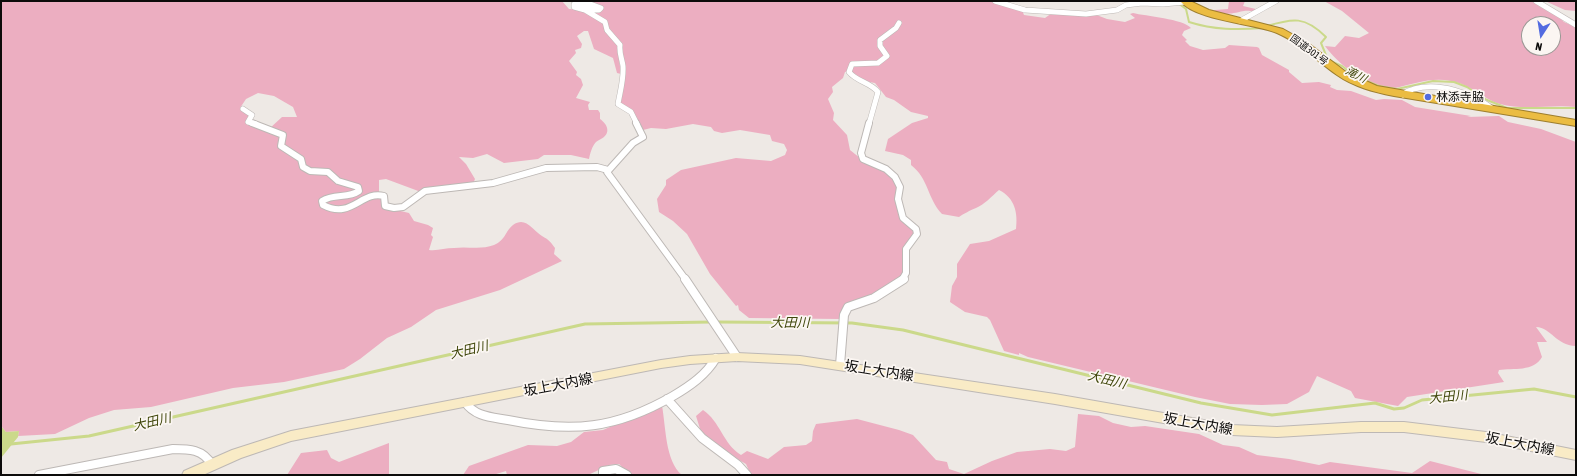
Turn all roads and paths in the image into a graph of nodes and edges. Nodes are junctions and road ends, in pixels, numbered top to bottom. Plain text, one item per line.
1 (582, 1) edge
2 (995, 1) edge
3 (1276, 1) edge
4 (1536, 1) edge
5 (1184, 2) edge
6 (1240, 21) junction
7 (899, 23) dead end
8 (1576, 25) edge
9 (243, 109) dead end
10 (1576, 123) edge
11 (608, 170) junction
12 (737, 357) junction
13 (716, 358) junction
14 (840, 365) junction
15 (667, 399) junction
16 (465, 402) junction
17 (1576, 455) edge
18 (212, 465) junction
19 (39, 475) edge
20 (190, 475) edge
21 (603, 475) edge
22 (627, 475) edge
23 (747, 475) edge

1 - 11 street
2 - 5 street
3 - 6 street
4 - 8 street
5 - 6 highway, 国道301号
6 - 10 highway, 国道301号
7 - 14 street
9 - 11 street
11 - 12 street
12 - 13 main road, 坂上大内線
12 - 14 main road, 坂上大内線
13 - 15 street
13 - 16 main road, 坂上大内線
14 - 17 main road, 坂上大内線
15 - 16 street
15 - 23 street
16 - 18 main road, 坂上大内線
18 - 19 street
18 - 20 main road, 坂上大内線
21 - 22 street

